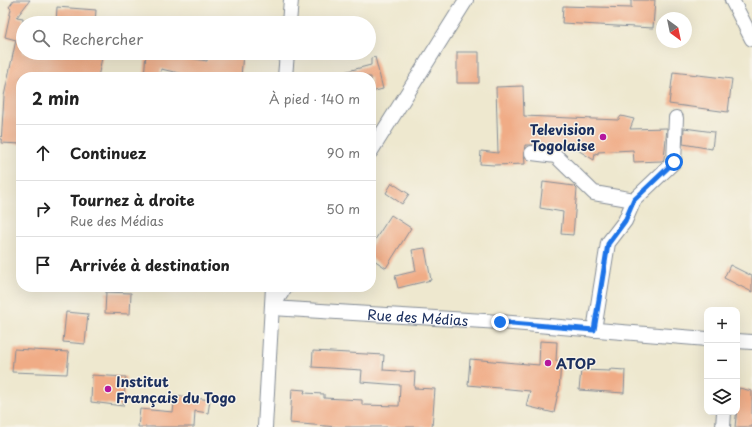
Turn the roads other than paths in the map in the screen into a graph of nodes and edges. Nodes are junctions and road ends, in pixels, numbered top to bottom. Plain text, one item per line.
1 (291, 0) edge
2 (466, 0) edge
3 (732, 0) edge
4 (290, 16) edge
5 (752, 39) edge
6 (286, 60) edge
7 (285, 72) edge
8 (676, 118) dead end
9 (376, 143) edge
10 (532, 153) dead end
11 (634, 200) junction
12 (273, 292) edge
13 (282, 292) edge
14 (272, 308) junction
15 (594, 330) junction
16 (704, 339) edge
17 (740, 341) edge
18 (752, 342) edge
19 (724, 415) edge
20 (265, 427) edge
21 (723, 427) edge

1 - 4 street
2 - 9 street
3 - 5 street
6 - 7 street
8 - 11 street
10 - 11 street
11 - 15 street
12 - 14 street
13 - 14 street
14 - 15 street, Rue des Médias
14 - 20 street
15 - 16 street, Rue des Médias
17 - 18 street
19 - 21 street

